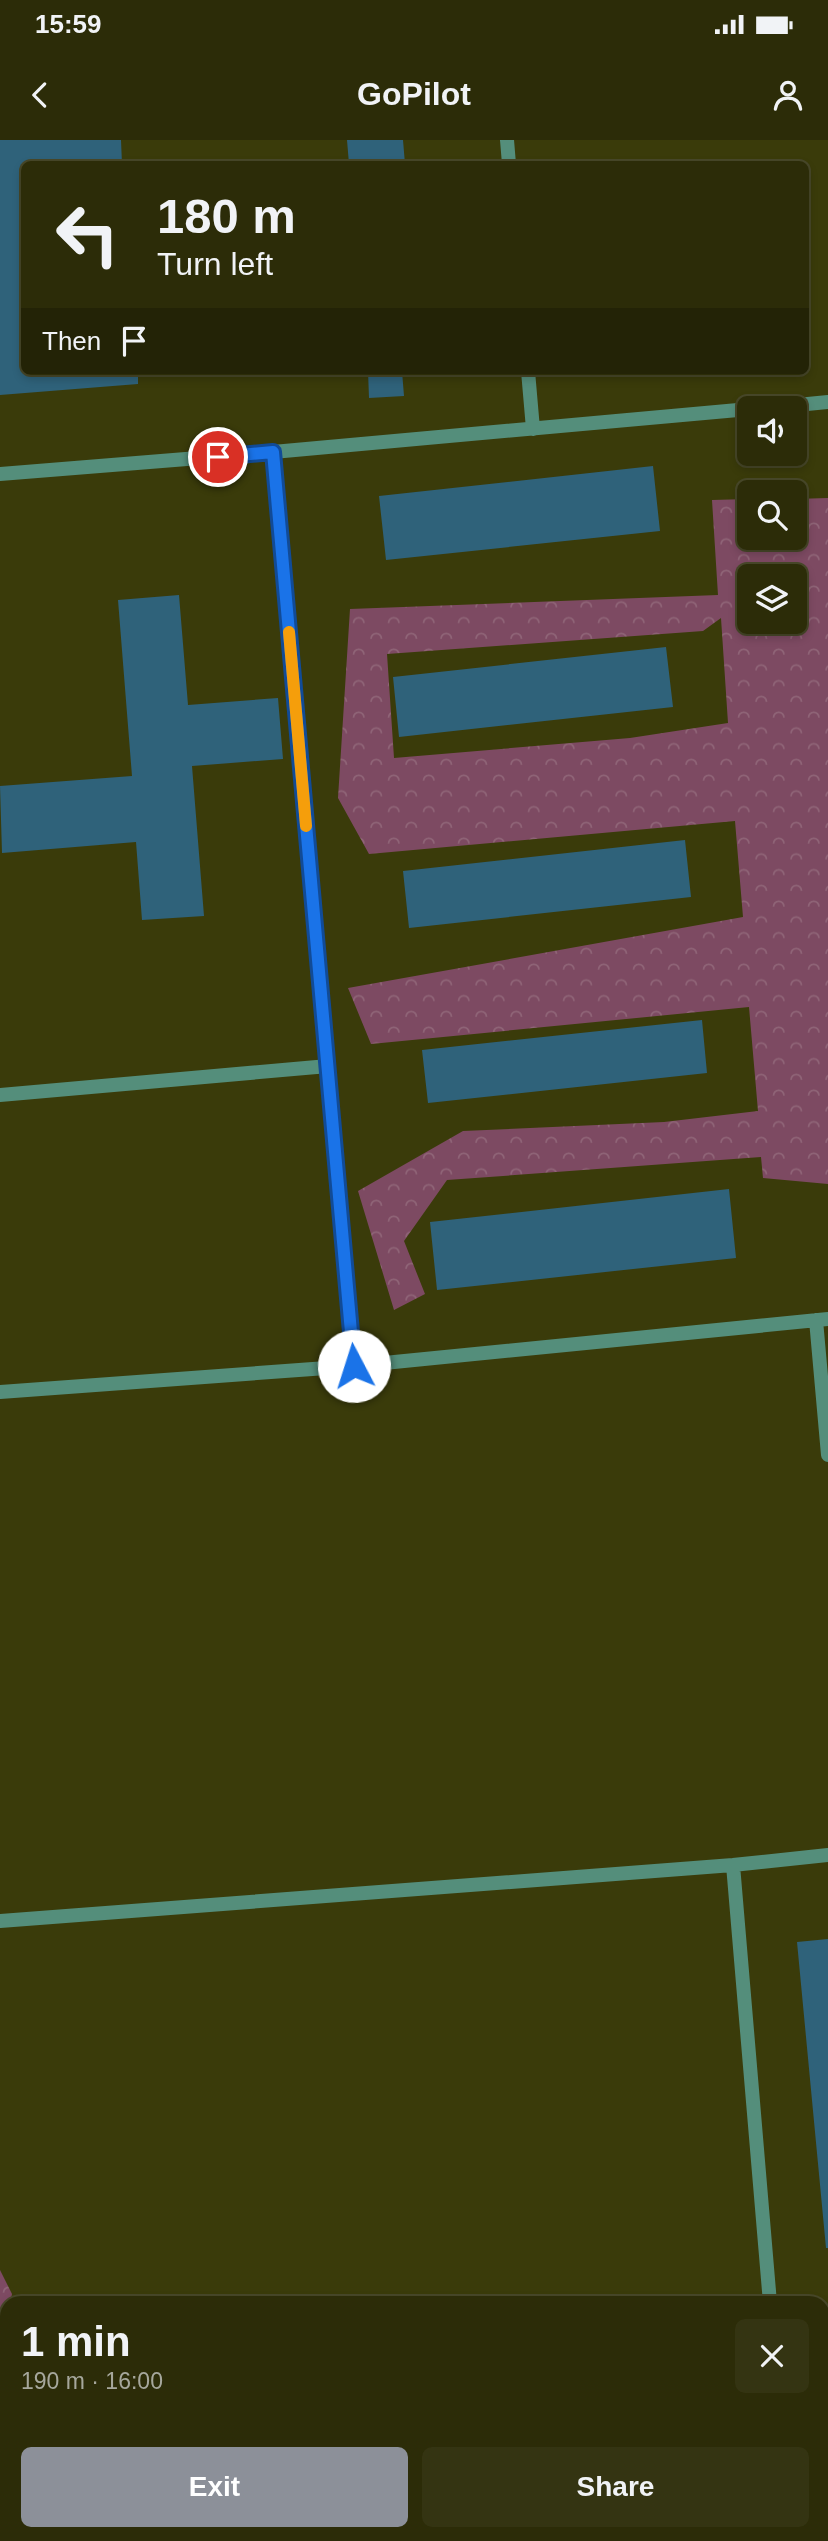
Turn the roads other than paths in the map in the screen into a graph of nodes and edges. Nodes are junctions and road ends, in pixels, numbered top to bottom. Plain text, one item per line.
1 (507, 140) edge
2 (509, 161) edge
3 (528, 375) edge
4 (828, 402) edge
5 (807, 404) edge
6 (737, 410) edge
7 (533, 429) junction
8 (273, 452) junction
9 (0, 474) edge
10 (328, 1066) junction
11 (0, 1095) edge
12 (822, 1320) edge
13 (354, 1366) junction
14 (0, 1392) edge
15 (828, 1455) edge
16 (828, 1855) edge
17 (733, 1865) junction
18 (0, 1921) edge
19 (769, 2296) edge

1 - 2 lane
3 - 7 lane
4 - 5 lane
6 - 7 lane
7 - 8 lane
8 - 9 lane
8 - 10 lane
10 - 11 lane
10 - 13 lane
12 - 13 lane
12 - 15 lane
13 - 14 lane
16 - 17 lane
17 - 18 lane
17 - 19 lane

